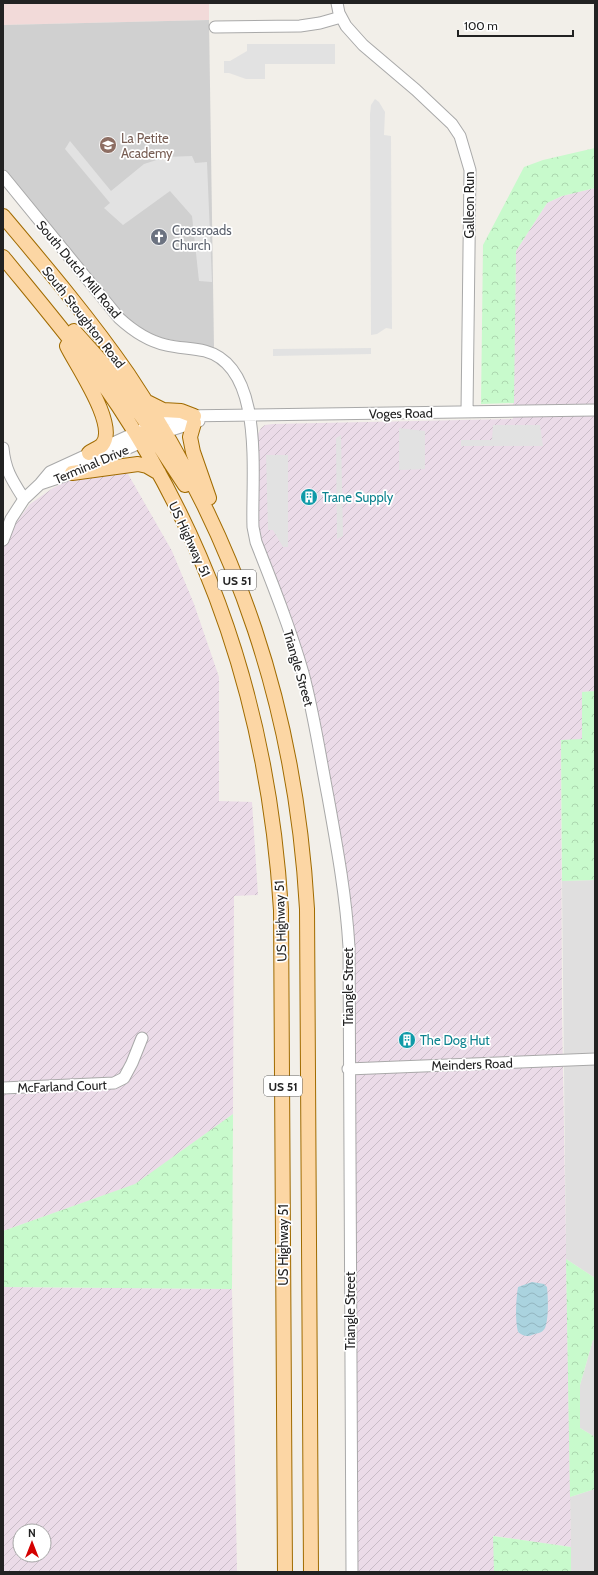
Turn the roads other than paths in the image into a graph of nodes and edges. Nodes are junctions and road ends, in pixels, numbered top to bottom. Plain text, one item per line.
1 (337, 3) edge
2 (342, 17) junction
3 (215, 27) dead end
4 (3, 176) edge
5 (3, 216) edge
6 (3, 257) edge
7 (47, 311) junction
8 (56, 322) junction
9 (146, 402) junction
10 (595, 410) edge
11 (467, 412) junction
12 (250, 415) junction
13 (198, 418) junction
14 (151, 432) junction
15 (3, 448) edge
16 (89, 453) junction
17 (72, 473) junction
18 (159, 473) junction
19 (40, 484) junction
20 (24, 498) junction
21 (3, 540) edge
22 (221, 542) junction
23 (142, 1038) dead end
24 (595, 1060) edge
25 (348, 1069) junction
26 (3, 1088) edge
27 (285, 1572) edge
28 (311, 1572) edge
29 (352, 1572) edge

1 - 2 street, Galleon Run
2 - 3 street
2 - 11 street, Galleon Run
4 - 12 street, South Dutch Mill Road
5 - 9 main road, South Stoughton Road / US 51
6 - 7 main road, South Stoughton Road / US 51
7 - 8 main road, South Stoughton Road / US 51
7 - 14 main road
8 - 14 main road, US Highway 51 / US 51
8 - 16 main road
9 - 13 main road
9 - 14 main road, South Stoughton Road / US 51
10 - 11 street, Voges Road
11 - 12 street, Voges Road
12 - 13 street, Voges Road
12 - 25 street, Triangle Street
13 - 14 street, Voges Road
13 - 22 main road
14 - 16 street, Terminal Drive
14 - 17 street, Terminal Drive
14 - 18 main road, US Highway 51 / US 51
14 - 22 main road
15 - 20 street
16 - 19 street, Terminal Drive
17 - 18 main road
17 - 19 street, Terminal Drive
18 - 27 main road, US Highway 51 / US 51
19 - 20 street, Terminal Drive
20 - 21 street, Terminal Drive
22 - 28 main road, US Highway 51 / US 51
23 - 26 street, McFarland Court
24 - 25 street, Meinders Road
25 - 29 street, Triangle Street

